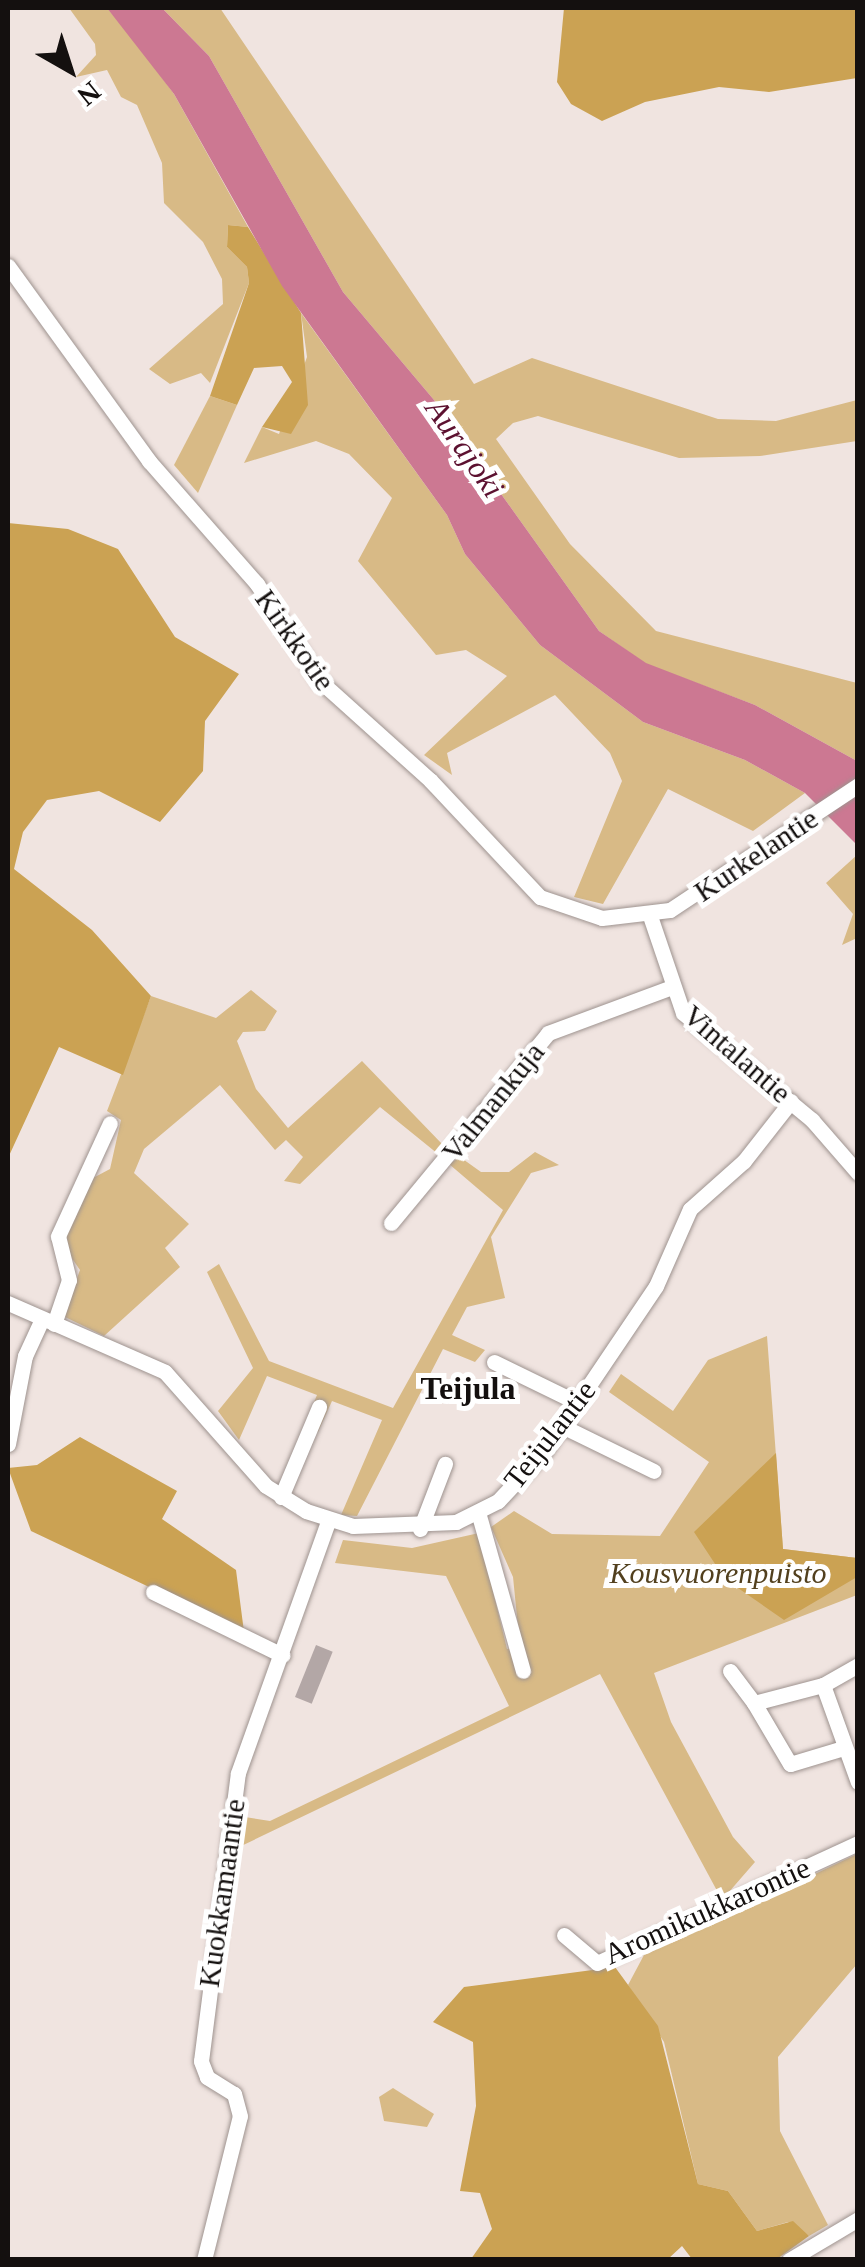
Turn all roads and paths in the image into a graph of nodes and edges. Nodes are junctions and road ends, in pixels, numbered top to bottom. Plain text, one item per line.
1 (8, 266) edge
2 (858, 785) edge
3 (650, 916) junction
4 (669, 988) junction
5 (791, 1101) junction
6 (110, 1123) dead end
7 (858, 1173) edge
8 (391, 1223) dead end
9 (8, 1304) edge
10 (48, 1322) junction
11 (494, 1362) dead end
12 (578, 1403) junction
13 (319, 1407) dead end
14 (562, 1426) junction
15 (8, 1444) edge
16 (445, 1464) dead end
17 (654, 1471) dead end
18 (281, 1497) junction
19 (481, 1518) junction
20 (328, 1521) junction
21 (420, 1528) junction
22 (153, 1592) dead end
23 (282, 1655) junction
24 (858, 1665) edge
25 (522, 1671) dead end
26 (730, 1671) dead end
27 (822, 1686) junction
28 (754, 1703) junction
29 (840, 1748) junction
30 (858, 1782) edge
31 (858, 1843) edge
32 (564, 1935) dead end
33 (858, 2219) edge
34 (204, 2260) edge
35 (789, 2260) edge

1 - 3 street, Kirkkotie
2 - 3 street, Kurkelantie
3 - 4 street, Vintalantie
4 - 5 street, Vintalantie
4 - 8 street, Valmankuja
5 - 7 street, Vintalantie
5 - 12 street, Teijulantie
6 - 10 street
9 - 10 street, Teijulantie
10 - 15 street
10 - 18 street, Teijulantie
11 - 12 street
12 - 14 street, Teijulantie
13 - 18 street
14 - 17 street
14 - 19 street, Teijulantie
16 - 21 street
18 - 20 street, Teijulantie
19 - 21 street, Teijulantie
19 - 25 street
20 - 21 street, Teijulantie
20 - 23 street, Kuokkamaantie
22 - 23 street
23 - 34 street, Kuokkamaantie
24 - 27 street
26 - 28 street
27 - 28 street
27 - 29 street
28 - 29 street
29 - 30 street
31 - 32 street, Aromikukkarontie
33 - 35 street

